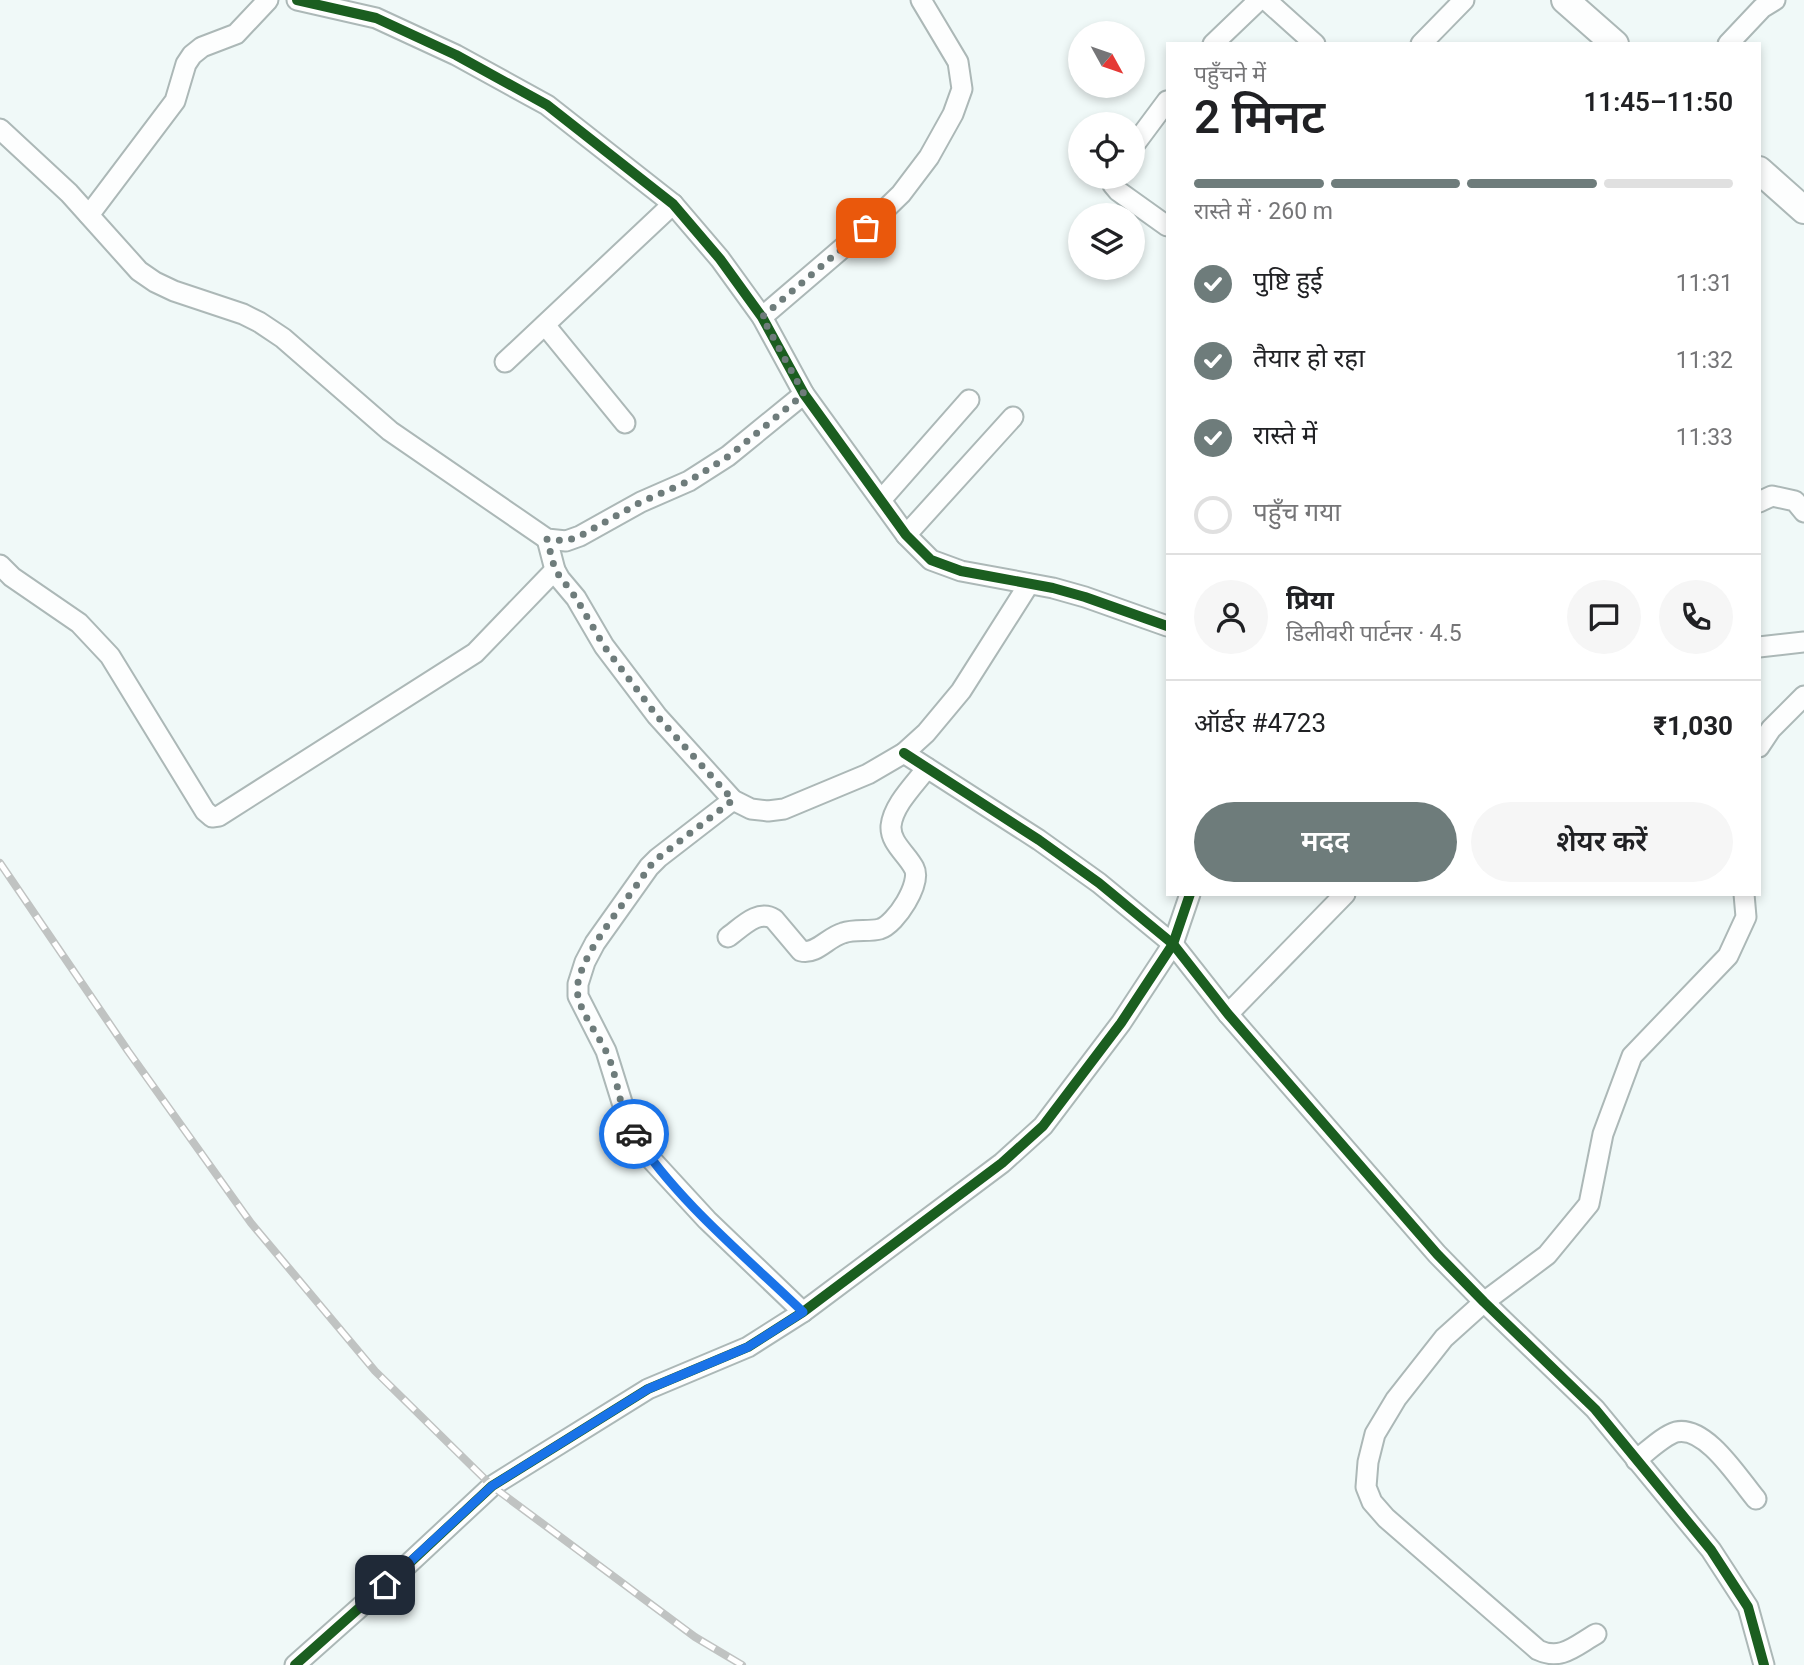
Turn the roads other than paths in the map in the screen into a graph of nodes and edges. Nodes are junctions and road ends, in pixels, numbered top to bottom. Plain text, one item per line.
1 (268, 0) edge
2 (297, 0) edge
3 (921, 0) edge
4 (1259, 0) edge
5 (1266, 0) edge
6 (1464, 0) edge
7 (1565, 0) edge
8 (1775, 0) edge
9 (340, 4) edge
10 (1215, 42) edge
11 (1313, 42) edge
12 (1423, 42) edge
13 (1613, 42) edge
14 (1730, 42) edge
15 (1166, 102) edge
16 (0, 129) edge
17 (1145, 131) edge
18 (1761, 172) edge
19 (1117, 189) edge
20 (673, 204) junction
21 (1804, 210) edge
22 (89, 215) junction
23 (1166, 225) edge
24 (762, 317) junction
25 (545, 325) junction
26 (505, 362) dead end
27 (804, 394) junction
28 (969, 400) dead end
29 (1013, 417) dead end
30 (625, 424) dead end
31 (881, 500) junction
32 (1761, 501) edge
33 (1804, 512) edge
34 (906, 535) junction
35 (547, 539) junction
36 (0, 565) edge
37 (555, 570) junction
38 (1029, 584) junction
39 (1166, 626) edge
40 (1804, 642) edge
41 (1761, 648) edge
42 (1804, 696) edge
43 (1761, 744) edge
44 (904, 753) junction
45 (927, 768) junction
46 (733, 800) junction
47 (1189, 896) edge
48 (1343, 896) edge
49 (1744, 896) edge
50 (729, 937) dead end
51 (1173, 944) junction
52 (1228, 1014) junction
53 (1484, 1302) junction
54 (803, 1312) junction
55 (1636, 1460) junction
56 (1756, 1499) dead end
57 (1596, 1634) dead end
58 (295, 1665) edge
59 (1764, 1665) edge

1 - 22 street
2 - 9 street
3 - 24 street
4 - 10 street
5 - 11 street
6 - 12 street
7 - 13 street
8 - 14 street
9 - 20 street
15 - 17 street
16 - 22 street
18 - 21 street
19 - 23 street
20 - 24 street
20 - 25 street
22 - 35 street
24 - 27 street
25 - 26 street
25 - 30 street
27 - 31 street
27 - 35 street
28 - 31 street
29 - 34 street
31 - 34 street
32 - 33 street
34 - 38 street
35 - 37 street
36 - 37 street
37 - 46 street
38 - 39 street
38 - 44 street
40 - 41 street
42 - 43 street
44 - 45 street
44 - 46 street
45 - 50 street
45 - 51 street
46 - 54 street
47 - 51 street
48 - 52 street
49 - 53 street
51 - 52 street
51 - 54 street
52 - 53 street
53 - 55 street
53 - 57 street
54 - 58 street
55 - 56 street
55 - 59 street

